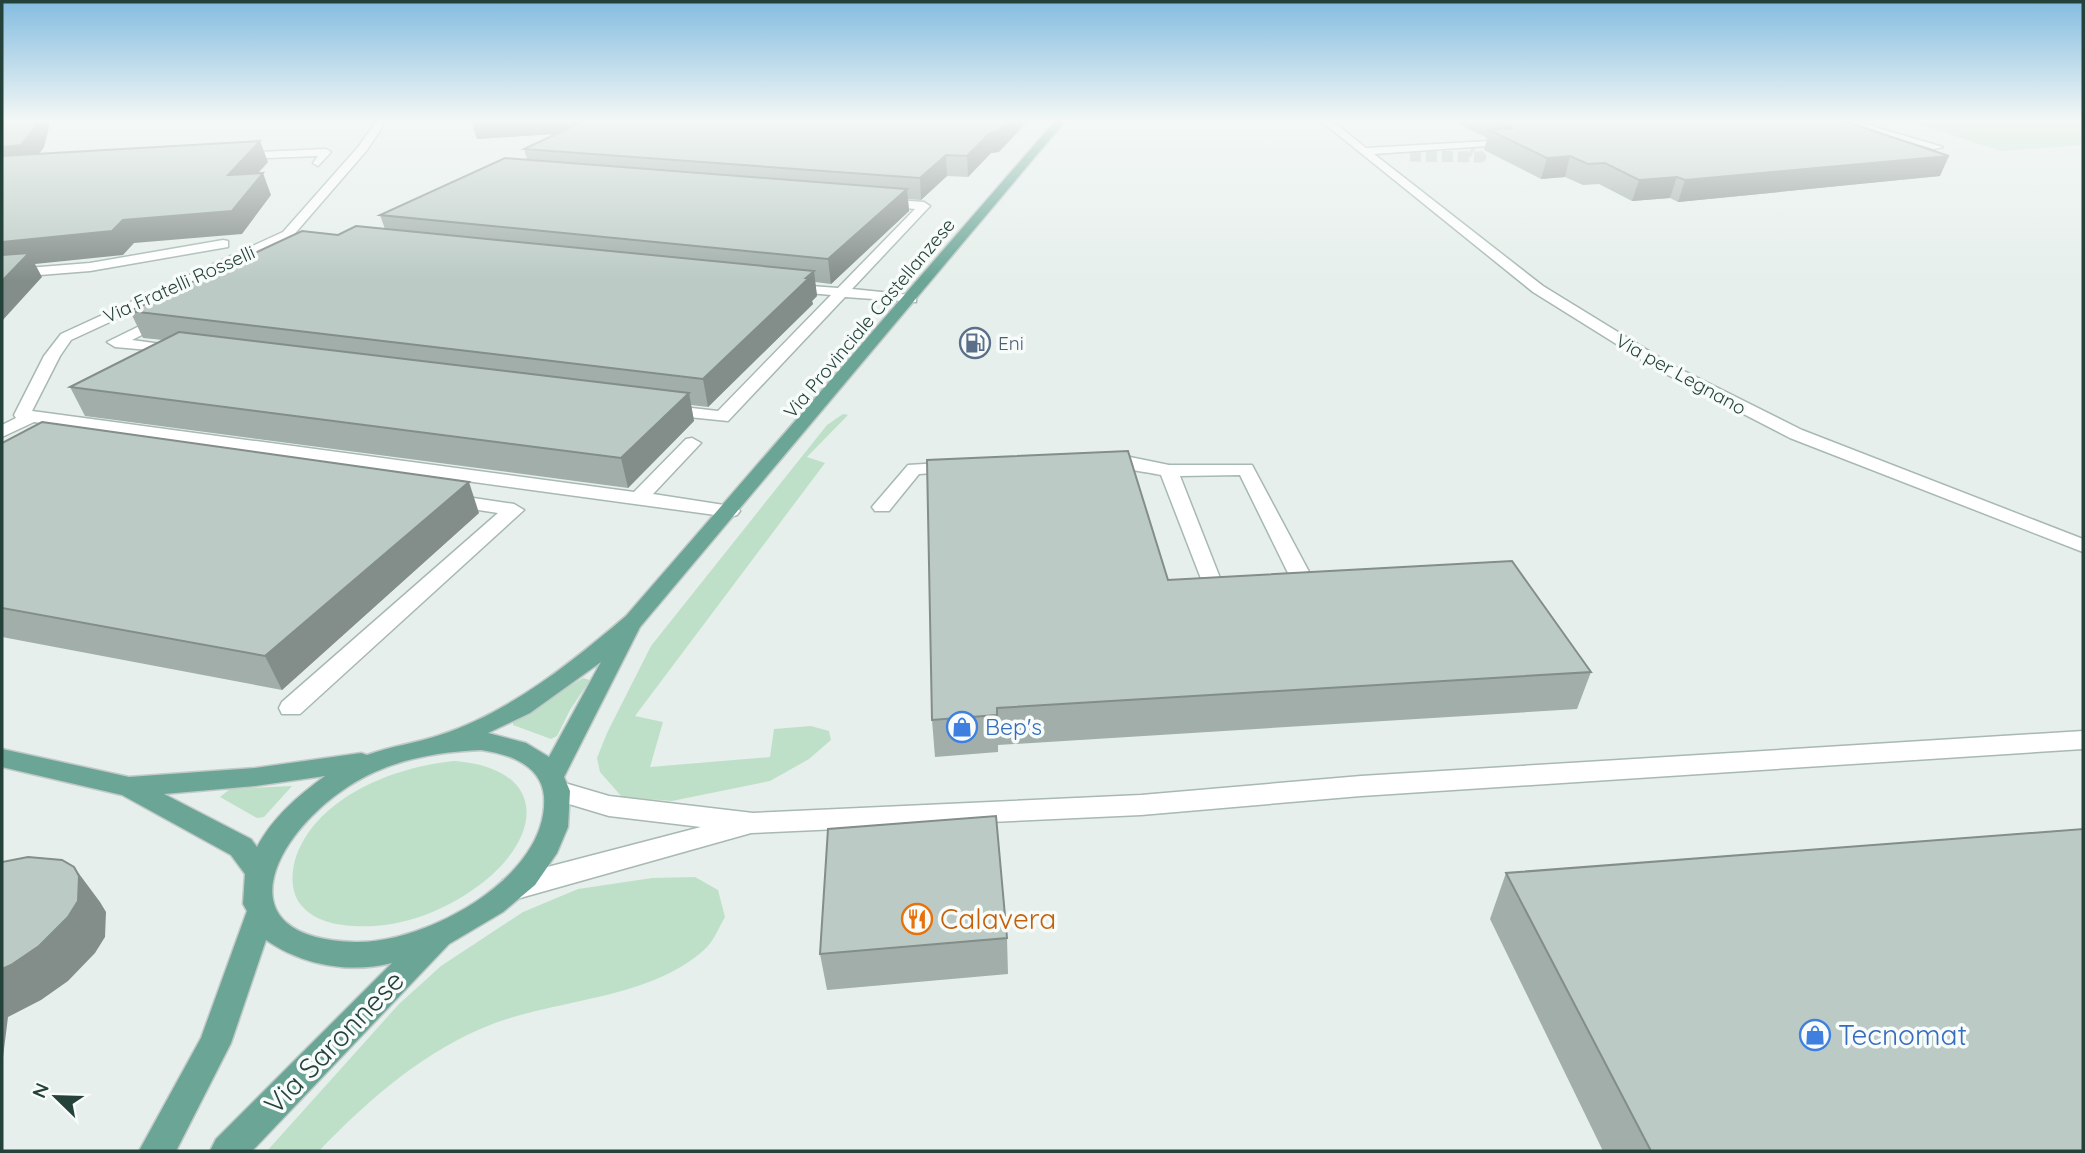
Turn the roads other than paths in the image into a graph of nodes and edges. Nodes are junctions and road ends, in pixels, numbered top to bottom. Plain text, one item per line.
1 (343, 174) edge
2 (1016, 174) edge
3 (1393, 174) edge
4 (869, 202) edge
5 (223, 244) dead end
6 (2, 274) edge
7 (775, 285) edge
8 (843, 292) junction
9 (911, 299) junction
10 (177, 312) edge
11 (197, 352) edge
12 (653, 408) edge
13 (32, 416) junction
14 (32, 439) edge
15 (7, 440) edge
16 (692, 443) dead end
17 (1088, 462) edge
18 (975, 466) edge
19 (1169, 471) junction
20 (432, 498) edge
21 (639, 498) junction
22 (882, 507) dead end
23 (730, 511) junction
24 (2083, 546) edge
25 (634, 621) junction
26 (291, 708) dead end
27 (2083, 740) edge
28 (447, 741) junction
29 (2, 758) edge
30 (381, 759) junction
31 (555, 783) junction
32 (129, 787) junction
33 (753, 823) junction
34 (259, 871) junction
35 (513, 888) junction
36 (260, 913) junction
37 (441, 934) junction
38 (157, 1151) edge
39 (228, 1151) edge

1 - 13 street, Via Fratelli Rosselli
2 - 9 main road, Via Provinciale Castellanzese
3 - 24 street, Via per Legnano
4 - 8 street
5 - 6 street
7 - 8 street
8 - 9 street
8 - 12 street
9 - 23 main road, Via Provinciale Castellanzese
10 - 11 street
13 - 15 street
13 - 21 street
14 - 15 street
16 - 21 street
17 - 19 street
18 - 22 street
19 - 19 street
20 - 26 street
21 - 23 street
23 - 25 main road, Via Provinciale Castellanzese
25 - 28 main road
25 - 31 main road
27 - 33 street
28 - 30 main road
28 - 31 main road
29 - 32 main road
30 - 32 main road
30 - 34 main road
31 - 33 street
31 - 35 main road
32 - 34 main road
33 - 35 street
34 - 36 main road
35 - 37 main road
36 - 37 main road
36 - 38 main road
37 - 39 main road, Via Saronnese

